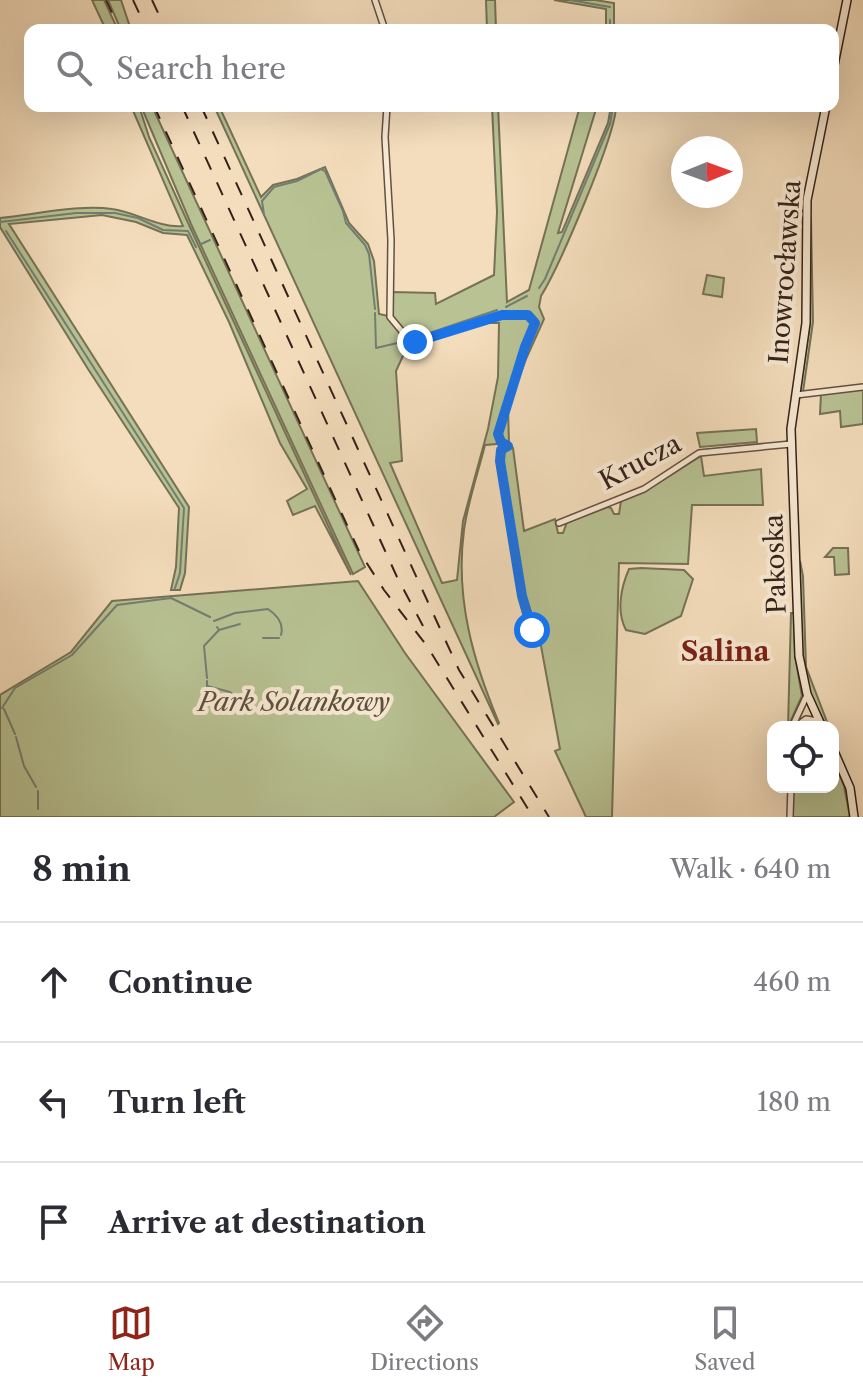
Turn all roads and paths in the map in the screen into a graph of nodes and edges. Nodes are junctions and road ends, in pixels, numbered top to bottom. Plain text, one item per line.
1 (375, 0) edge
2 (847, 0) edge
3 (383, 24) edge
4 (839, 40) edge
5 (387, 112) edge
6 (825, 112) edge
7 (863, 387) edge
8 (795, 395) junction
9 (791, 444) junction
10 (559, 523) dead end
11 (531, 643) dead end
12 (807, 694) junction
13 (796, 721) edge
14 (820, 721) edge
15 (839, 763) edge
16 (791, 793) edge
17 (790, 817) edge
18 (854, 817) edge

1 - 3 street
2 - 4 main road
5 - 11 street
6 - 8 main road, Inowrocławska
7 - 8 street
8 - 9 main road, Pakoska
9 - 10 street, Krucza
9 - 12 main road, Pakoska
12 - 13 street
12 - 14 main road, Pakoska
15 - 18 main road
16 - 17 street

